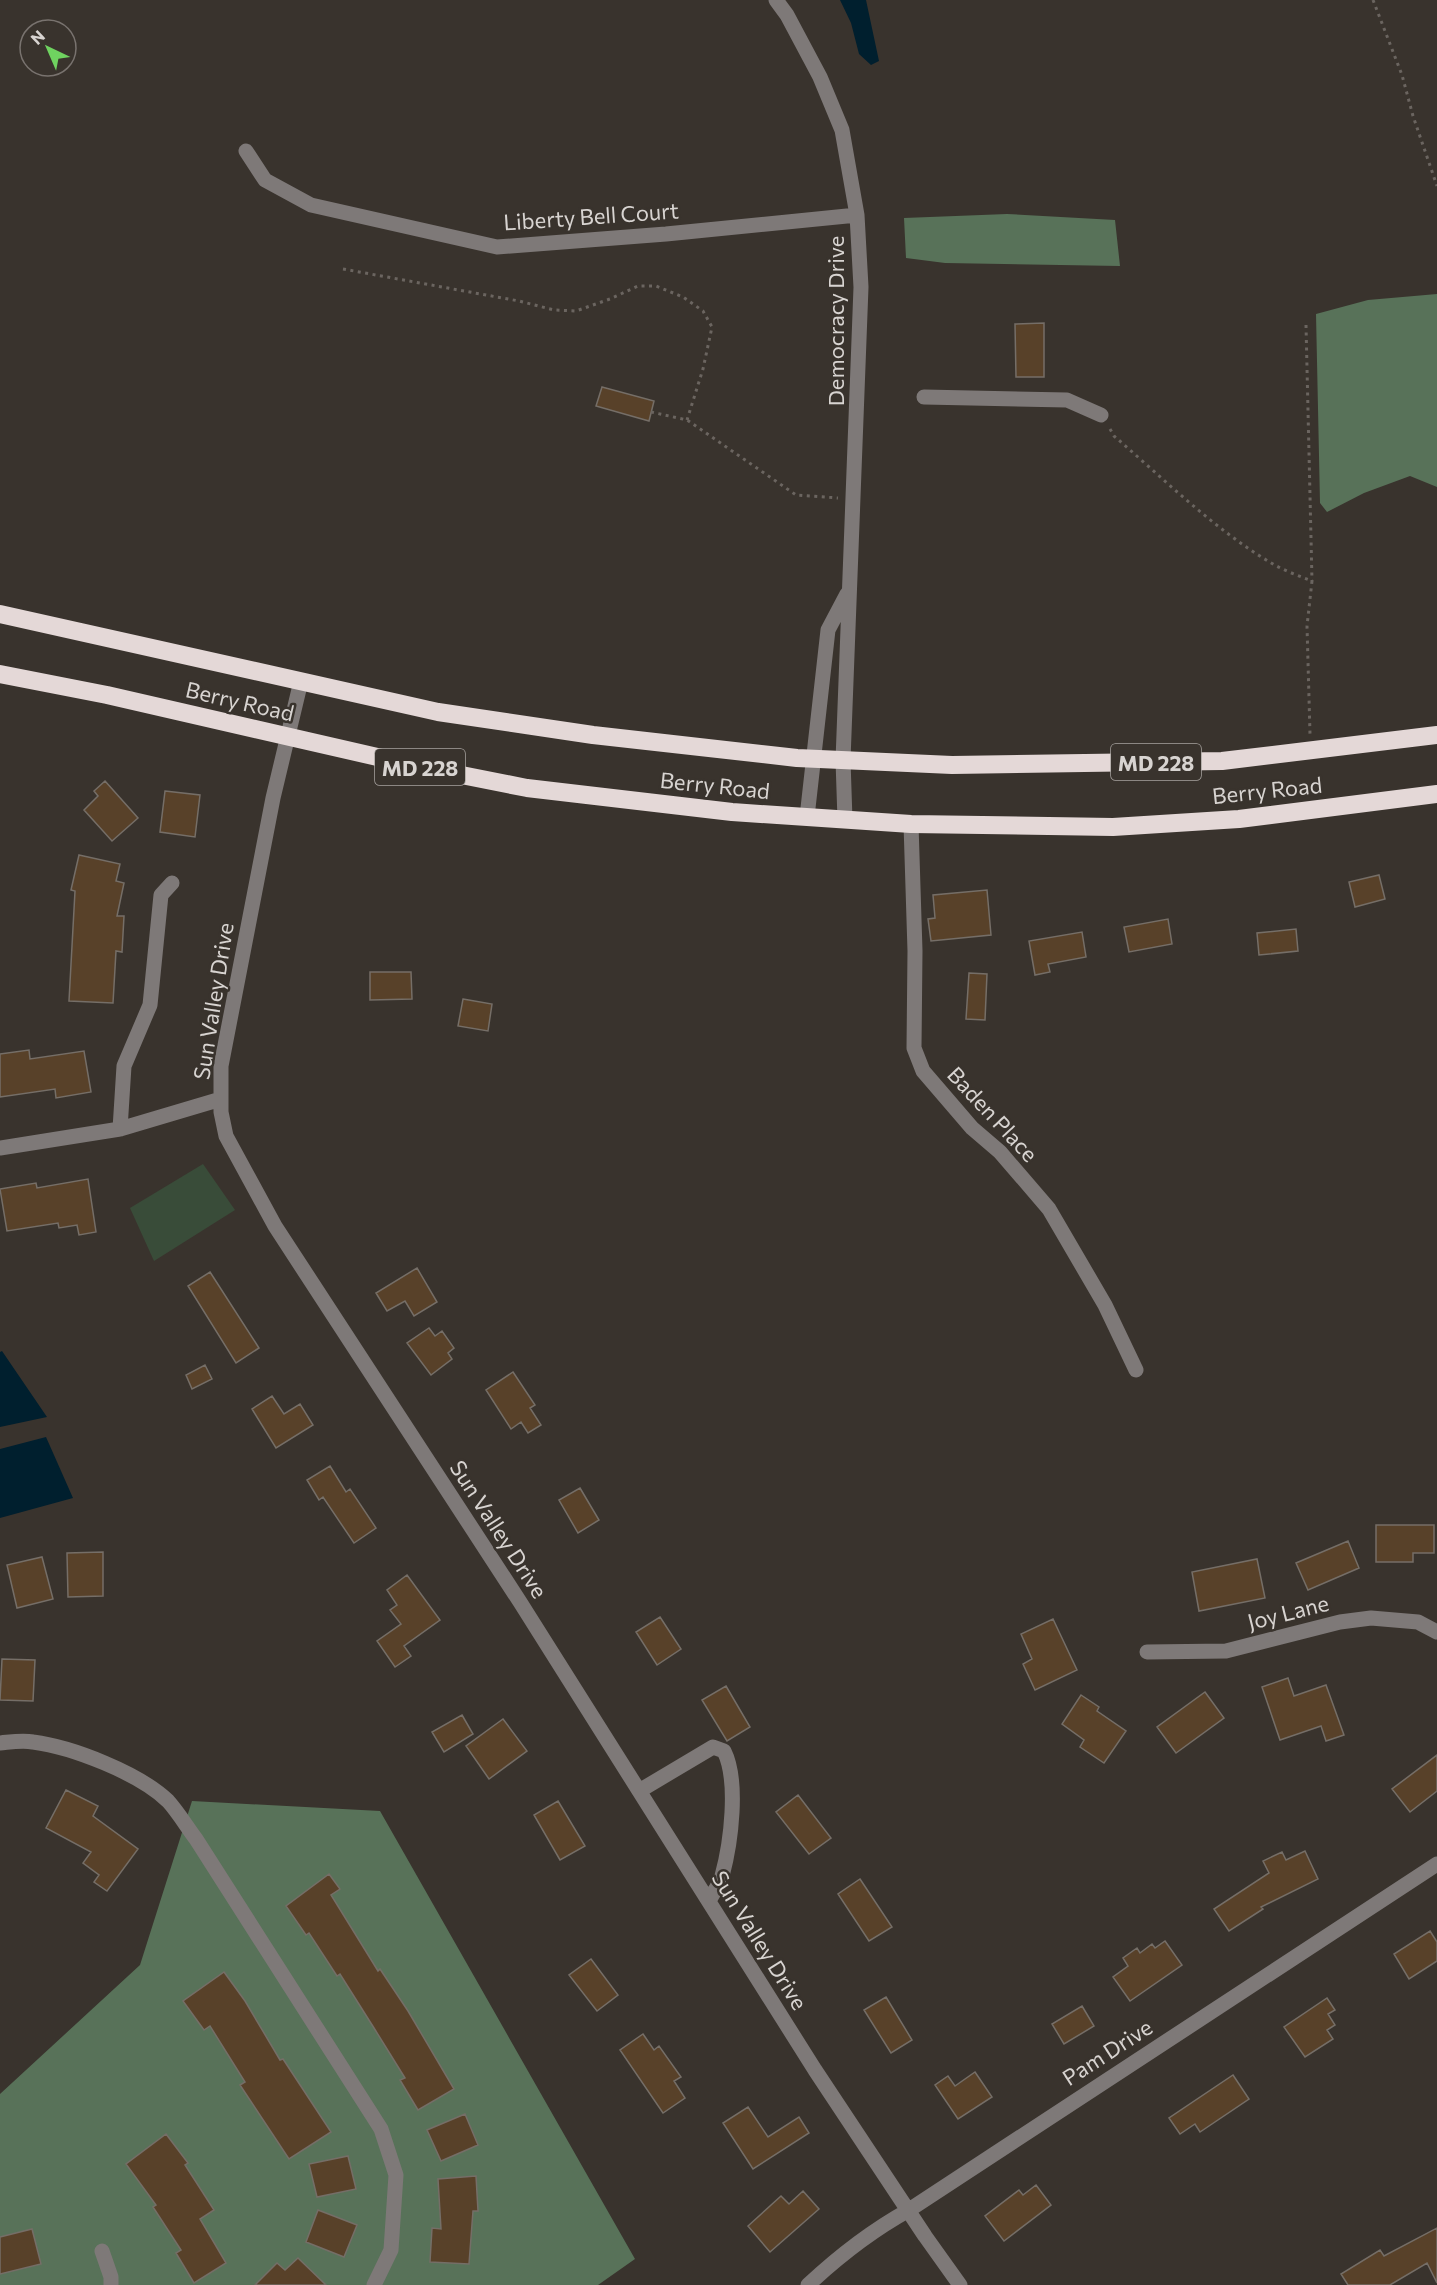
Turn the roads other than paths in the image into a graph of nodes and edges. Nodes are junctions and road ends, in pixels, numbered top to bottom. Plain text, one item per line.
1 (776, 0) edge
2 (246, 151) dead end
3 (857, 215) junction
4 (924, 397) dead end
5 (1101, 415) road end
6 (850, 589) junction
7 (0, 614) edge
8 (0, 674) edge
9 (301, 681) junction
10 (1437, 735) edge
11 (287, 737) junction
12 (814, 759) junction
13 (843, 760) junction
14 (1437, 794) edge
15 (807, 817) junction
16 (845, 820) junction
17 (911, 824) junction
18 (172, 883) dead end
19 (221, 1099) junction
20 (120, 1129) junction
21 (0, 1148) edge
22 (1136, 1370) dead end
23 (1437, 1632) edge
24 (1147, 1652) dead end
25 (0, 1743) edge
26 (639, 1791) junction
27 (1437, 1864) edge
28 (709, 1901) junction
29 (909, 2210) junction
30 (102, 2251) dead end
31 (111, 2285) edge
32 (374, 2285) edge
33 (808, 2285) edge
34 (960, 2285) edge

1 - 3 street, Democracy Drive
2 - 3 street, Liberty Bell Court
3 - 6 street, Democracy Drive
4 - 5 street
6 - 12 street, Democracy Drive
6 - 13 street, Democracy Drive
7 - 9 highway, Berry Road / MD 228
8 - 11 highway, Berry Road / MD 228
9 - 11 street, Sun Valley Drive
9 - 12 highway, Berry Road / MD 228
10 - 13 highway, Berry Road / MD 228
11 - 15 highway, Berry Road / MD 228
11 - 19 street, Sun Valley Drive
12 - 13 highway, Berry Road / MD 228
12 - 15 street, Democracy Drive
13 - 16 street, Democracy Drive
14 - 17 highway, Berry Road / MD 228
15 - 16 highway, Berry Road / MD 228
16 - 17 highway, Berry Road / MD 228
17 - 22 street, Baden Place
18 - 20 street
19 - 20 street
19 - 26 street, Sun Valley Drive
20 - 21 street
23 - 24 street, Joy Lane
25 - 32 street
26 - 28 street, Sun Valley Drive
26 - 28 street
27 - 29 street, Pam Drive
28 - 29 street, Sun Valley Drive
29 - 33 street, Pam Drive
29 - 34 street, Sun Valley Drive
30 - 31 street

